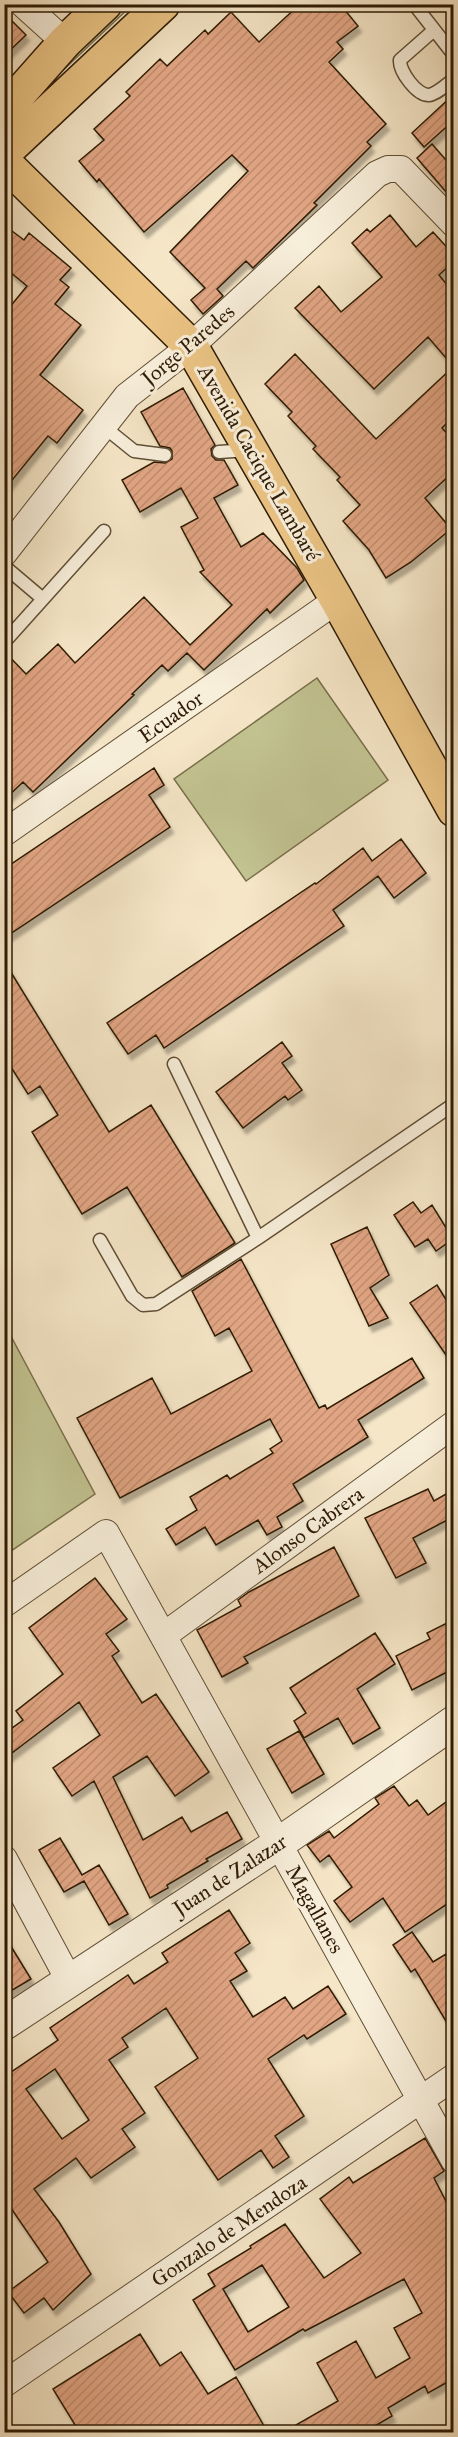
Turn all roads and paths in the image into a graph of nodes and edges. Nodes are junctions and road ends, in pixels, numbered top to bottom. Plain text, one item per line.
1 (23, 4) edge
2 (105, 4) edge
3 (163, 4) edge
4 (414, 4) edge
5 (434, 30) junction
6 (65, 42) junction
7 (453, 55) edge
8 (453, 80) edge
9 (4, 111) edge
10 (4, 153) edge
11 (4, 162) edge
12 (453, 224) edge
13 (191, 346) junction
14 (103, 426) junction
15 (165, 455) dead end
16 (104, 531) dead end
17 (4, 554) edge
18 (4, 566) edge
19 (43, 599) junction
20 (337, 600) junction
21 (8, 638) dead end
22 (453, 810) edge
23 (4, 834) edge
24 (174, 1064) dead end
25 (453, 1104) edge
26 (258, 1238) junction
27 (100, 1240) dead end
28 (453, 1424) edge
29 (4, 1604) edge
30 (163, 1636) junction
31 (453, 1722) edge
32 (278, 1844) junction
33 (4, 1859) edge
34 (69, 1980) junction
35 (4, 2024) edge
36 (453, 2077) edge
37 (420, 2100) junction
38 (453, 2160) edge
39 (4, 2384) edge

1 - 6 street
2 - 6 main road
3 - 10 main road
4 - 5 lane
5 - 7 lane
5 - 8 lane
6 - 9 main road
11 - 13 main road, Avenida Cacique Lambaré
12 - 13 street, Jorge Paredes
13 - 14 street, Jorge Paredes
13 - 20 main road, Avenida Cacique Lambaré
14 - 15 lane
14 - 17 street, Jorge Paredes
16 - 19 lane
18 - 19 lane
19 - 21 lane
20 - 22 main road, Avenida Cacique Lambaré
20 - 23 street, Ecuador
24 - 26 lane
25 - 26 lane
26 - 27 lane
28 - 30 street, Alonso Cabrera
29 - 30 street, Magallanes
30 - 32 street, Magallanes
31 - 32 street, Juan de Zalazar
32 - 34 street, Juan de Zalazar
32 - 37 street, Magallanes
33 - 34 street
34 - 35 street, Juan de Zalazar
36 - 37 street, Gonzalo de Mendoza
37 - 38 street, Magallanes
37 - 39 street, Gonzalo de Mendoza

